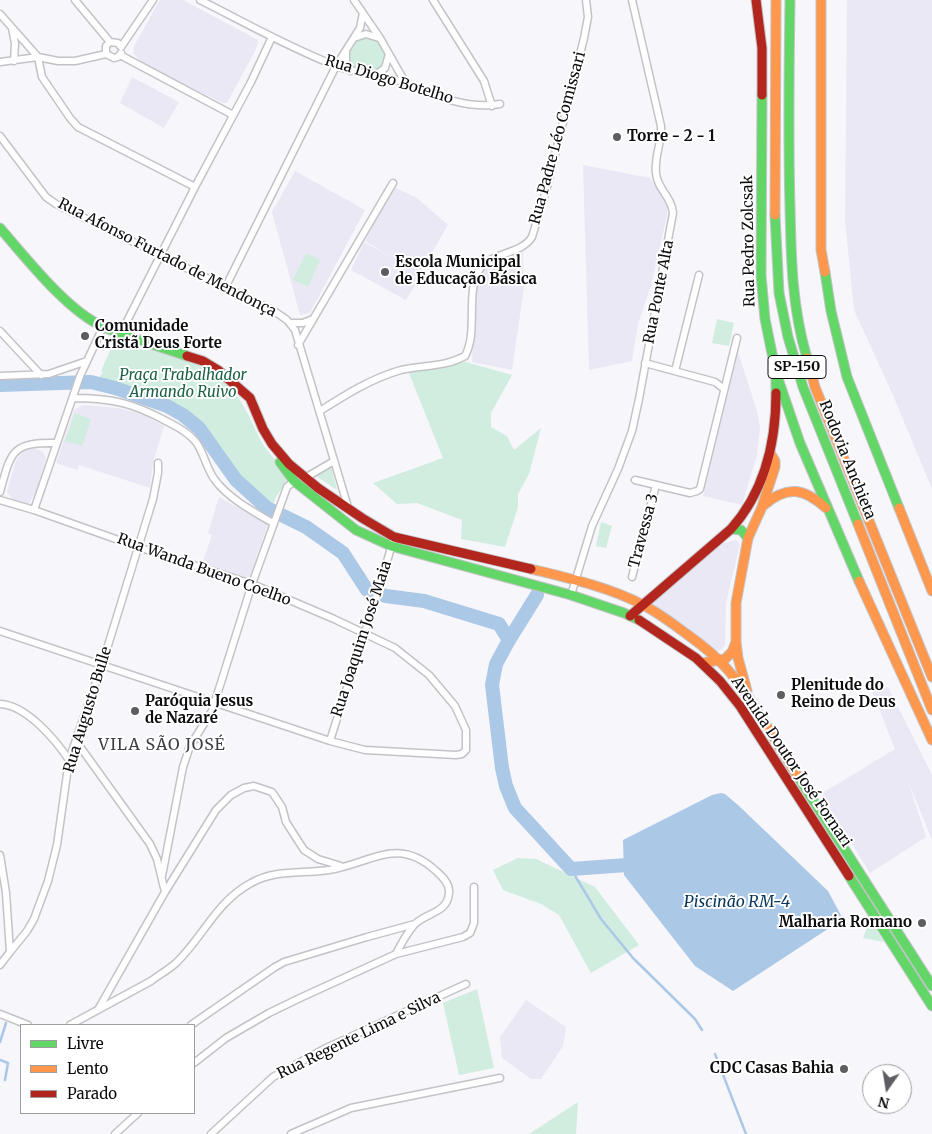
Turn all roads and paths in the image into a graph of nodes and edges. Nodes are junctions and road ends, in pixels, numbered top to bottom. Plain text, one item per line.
1 (75, 0) edge
2 (152, 0) edge
3 (200, 0) edge
4 (354, 0) edge
5 (433, 0) edge
6 (586, 0) edge
7 (632, 0) edge
8 (756, 0) edge
9 (761, 0) edge
10 (776, 0) edge
11 (790, 0) edge
12 (821, 0) edge
13 (363, 12) junction
14 (0, 14) edge
15 (12, 27) junction
16 (272, 37) junction
17 (380, 38) junction
18 (353, 39) junction
19 (110, 42) junction
20 (121, 46) junction
21 (762, 48) junction
22 (346, 50) junction
23 (106, 54) junction
24 (389, 54) junction
25 (120, 55) junction
26 (38, 57) junction
27 (14, 61) junction
28 (0, 62) edge
29 (336, 66) junction
30 (351, 71) junction
31 (374, 76) junction
32 (406, 84) junction
33 (500, 104) dead end
34 (492, 106) junction
35 (233, 115) junction
36 (0, 136) edge
37 (393, 183) dead end
38 (196, 187) junction
39 (0, 228) edge
40 (160, 256) junction
41 (699, 276) dead end
42 (225, 288) junction
43 (314, 318) junction
44 (290, 323) junction
45 (103, 327) junction
46 (0, 331) edge
47 (121, 333) junction
48 (737, 338) dead end
49 (298, 345) junction
50 (86, 361) junction
51 (646, 363) junction
52 (675, 371) junction
53 (776, 373) junction
54 (41, 375) junction
55 (0, 376) edge
56 (724, 390) junction
57 (73, 398) junction
58 (320, 410) junction
59 (263, 429) junction
60 (57, 443) junction
61 (770, 453) junction
62 (334, 461) junction
63 (158, 464) dead end
64 (305, 478) junction
65 (635, 480) dead end
66 (294, 481) junction
67 (656, 485) junction
68 (318, 488) junction
69 (0, 492) edge
70 (0, 500) edge
71 (348, 507) junction
72 (762, 507) junction
73 (34, 510) junction
74 (828, 510) junction
75 (274, 521) junction
76 (730, 529) junction
77 (748, 538) junction
78 (393, 541) junction
79 (138, 547) junction
80 (632, 577) dead end
81 (575, 580) junction
82 (252, 584) junction
83 (932, 591) edge
84 (571, 595) junction
85 (643, 605) junction
86 (630, 616) junction
87 (0, 630) edge
88 (364, 633) junction
89 (736, 642) junction
90 (720, 661) junction
91 (702, 663) junction
92 (102, 665) junction
93 (932, 677) edge
94 (750, 701) junction
95 (215, 703) junction
96 (0, 704) edge
97 (932, 710) edge
98 (932, 740) edge
99 (76, 741) junction
100 (330, 742) junction
101 (69, 760) junction
102 (0, 856) edge
103 (344, 867) junction
104 (162, 876) junction
105 (474, 887) dead end
106 (165, 892) junction
107 (415, 924) junction
108 (10, 952) junction
109 (396, 954) junction
110 (0, 965) edge
111 (466, 984) dead end
112 (932, 986) edge
113 (932, 1006) edge
114 (98, 1009) junction
115 (0, 1014) edge
116 (25, 1024) edge
117 (72, 1024) edge
118 (192, 1024) edge
119 (195, 1061) edge
120 (500, 1078) dead end
121 (137, 1114) edge
122 (214, 1133) edge
123 (115, 1134) edge
124 (291, 1134) edge

1 - 19 street
2 - 20 street
3 - 16 street, Rua Diogo Botelho
4 - 13 street
5 - 34 street
6 - 58 street, Rua Padre Léo Comissari
7 - 51 street, Rua Ponte Alta
8 - 21 main road, Rua Pedro Zolcsak
9 - 21 main road
10 - 97 main road, Rodovia Anchieta / SP-150
11 - 93 main road, Rodovia Anchieta / SP-150
12 - 83 main road, Rodovia Anchieta / SP-150
13 - 17 street
13 - 18 street
14 - 15 street
15 - 26 street
15 - 27 street
16 - 29 street, Rua Diogo Botelho
16 - 35 street
17 - 18 street
17 - 24 street
18 - 22 street
19 - 20 street
19 - 23 street
20 - 25 street
21 - 53 main road, Rua Pedro Zolcsak
22 - 29 street
22 - 30 street
23 - 25 street
23 - 26 street
24 - 31 street
24 - 32 street
25 - 35 street
26 - 27 street
26 - 38 street
27 - 28 street
29 - 30 street, Rua Diogo Botelho
29 - 42 street
30 - 31 street, Rua Diogo Botelho
31 - 32 street, Rua Diogo Botelho
32 - 34 street, Rua Diogo Botelho
33 - 34 street, Rua Diogo Botelho
35 - 38 street
36 - 40 street, Rua Afonso Furtado de Mendonça
37 - 43 street
38 - 40 street
39 - 45 main road
40 - 42 street, Rua Afonso Furtado de Mendonça
40 - 47 street
41 - 52 street
42 - 44 street, Rua Afonso Furtado de Mendonça
43 - 44 street
43 - 49 street
44 - 49 street, Rua Afonso Furtado de Mendonça
45 - 47 main road
45 - 50 street
46 - 54 street
47 - 59 main road
48 - 56 street
49 - 58 street, Rua Afonso Furtado de Mendonça
50 - 54 street
50 - 57 street
51 - 52 street
51 - 81 street, Rua Ponte Alta
52 - 56 street
53 - 61 main road, Rua Pedro Zolcsak
53 - 74 main road
54 - 55 street
56 - 67 street
57 - 60 street
57 - 75 street
58 - 62 street, Rua Afonso Furtado de Mendonça
59 - 64 main road
59 - 66 main road, Avenida Doutor José Fornari
60 - 69 street
60 - 73 street
61 - 72 main road
61 - 76 main road, Rua Pedro Zolcsak
62 - 64 street
62 - 71 street, Rua Afonso Furtado de Mendonça
63 - 79 street, Rua Augusto Bulle
64 - 68 main road
65 - 67 street
66 - 68 main road
66 - 75 street
66 - 78 main road, Avenida Doutor José Fornari
67 - 80 street, Travessa 3
68 - 71 main road
70 - 73 street, Rua Wanda Bueno Coelho
71 - 78 main road
72 - 74 main road
72 - 77 main road
73 - 79 street, Rua Wanda Bueno Coelho
74 - 98 main road
75 - 82 street
76 - 77 main road
76 - 85 main road, Rua Pedro Zolcsak
77 - 89 main road
78 - 81 main road, Avenida Doutor José Fornari
78 - 84 main road, Avenida Doutor José Fornari
78 - 88 street, Rua Joaquim José Maia
79 - 82 street, Rua Wanda Bueno Coelho
79 - 92 street, Rua Augusto Bulle
81 - 84 street
81 - 85 main road, Avenida Doutor José Fornari
82 - 88 street, Rua Wanda Bueno Coelho
82 - 95 street
84 - 86 main road, Avenida Doutor José Fornari
85 - 86 main road, Rua Pedro Zolcsak
85 - 90 main road, Avenida Doutor José Fornari
86 - 91 main road, Avenida Doutor José Fornari
87 - 92 street
88 - 100 street, Rua Joaquim José Maia
88 - 100 street, Rua Wanda Bueno Coelho
89 - 90 main road
89 - 94 main road
90 - 91 main road
90 - 94 main road, Avenida Doutor José Fornari
91 - 113 main road, Avenida Doutor José Fornari
92 - 95 street
92 - 99 street, Rua Augusto Bulle
94 - 112 main road, Avenida Doutor José Fornari
95 - 100 street
95 - 104 street
96 - 101 street
99 - 101 street, Rua Augusto Bulle
99 - 104 street
101 - 108 street, Rua Augusto Bulle
102 - 108 street
103 - 106 street
103 - 107 street
103 - 114 street
104 - 106 street
105 - 109 street
106 - 114 street
107 - 109 street
107 - 118 street
108 - 110 street, Rua Augusto Bulle
109 - 119 street
111 - 122 street, Rua Regente Lima e Silva
114 - 117 street
115 - 116 street
120 - 124 street
121 - 123 street

